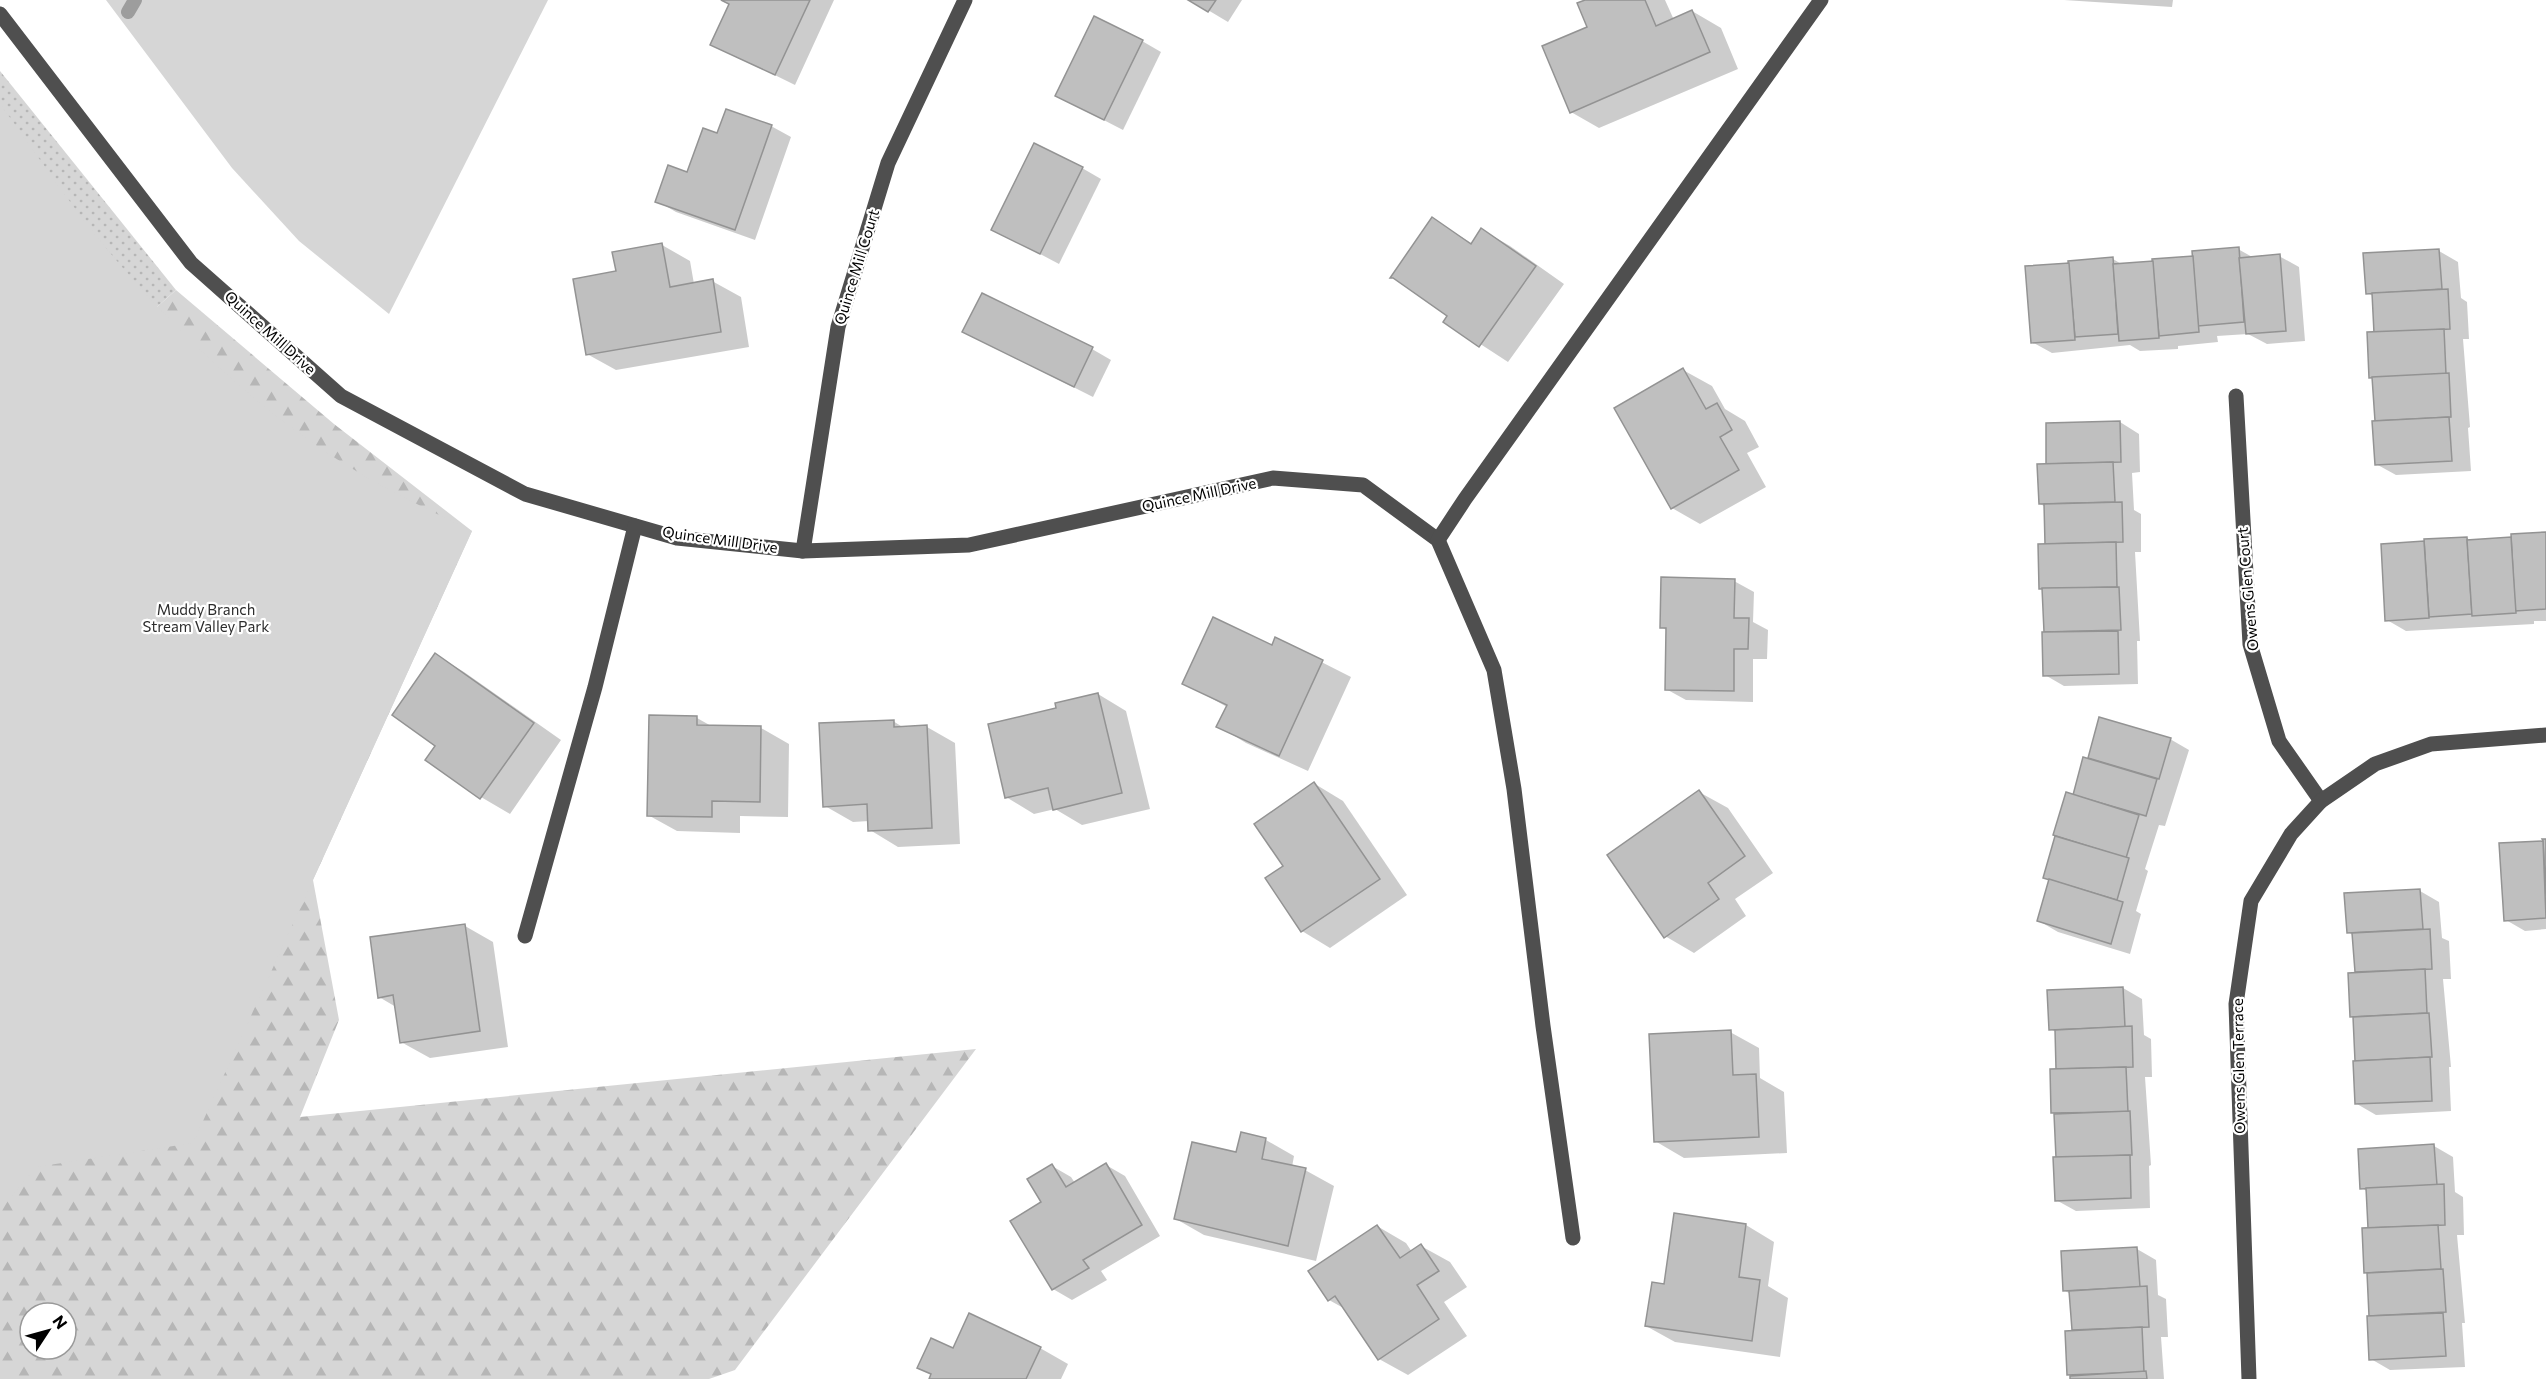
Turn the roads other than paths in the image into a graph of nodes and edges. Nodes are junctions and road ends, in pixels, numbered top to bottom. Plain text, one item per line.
1 (965, 0) edge
2 (1821, 0) edge
3 (0, 14) edge
4 (2236, 396) dead end
5 (635, 525) junction
6 (1438, 540) junction
7 (802, 551) junction
8 (2546, 735) edge
9 (2321, 801) junction
10 (525, 936) dead end
11 (1573, 1238) dead end
12 (2249, 1379) edge

1 - 7 street, Quince Mill Court
2 - 6 street
3 - 5 street, Quince Mill Drive
4 - 9 street, Owens Glen Court
5 - 7 street, Quince Mill Drive
5 - 10 street
6 - 7 street, Quince Mill Drive
6 - 11 street
8 - 9 street, Owens Glen Terrace
9 - 12 street, Owens Glen Terrace

